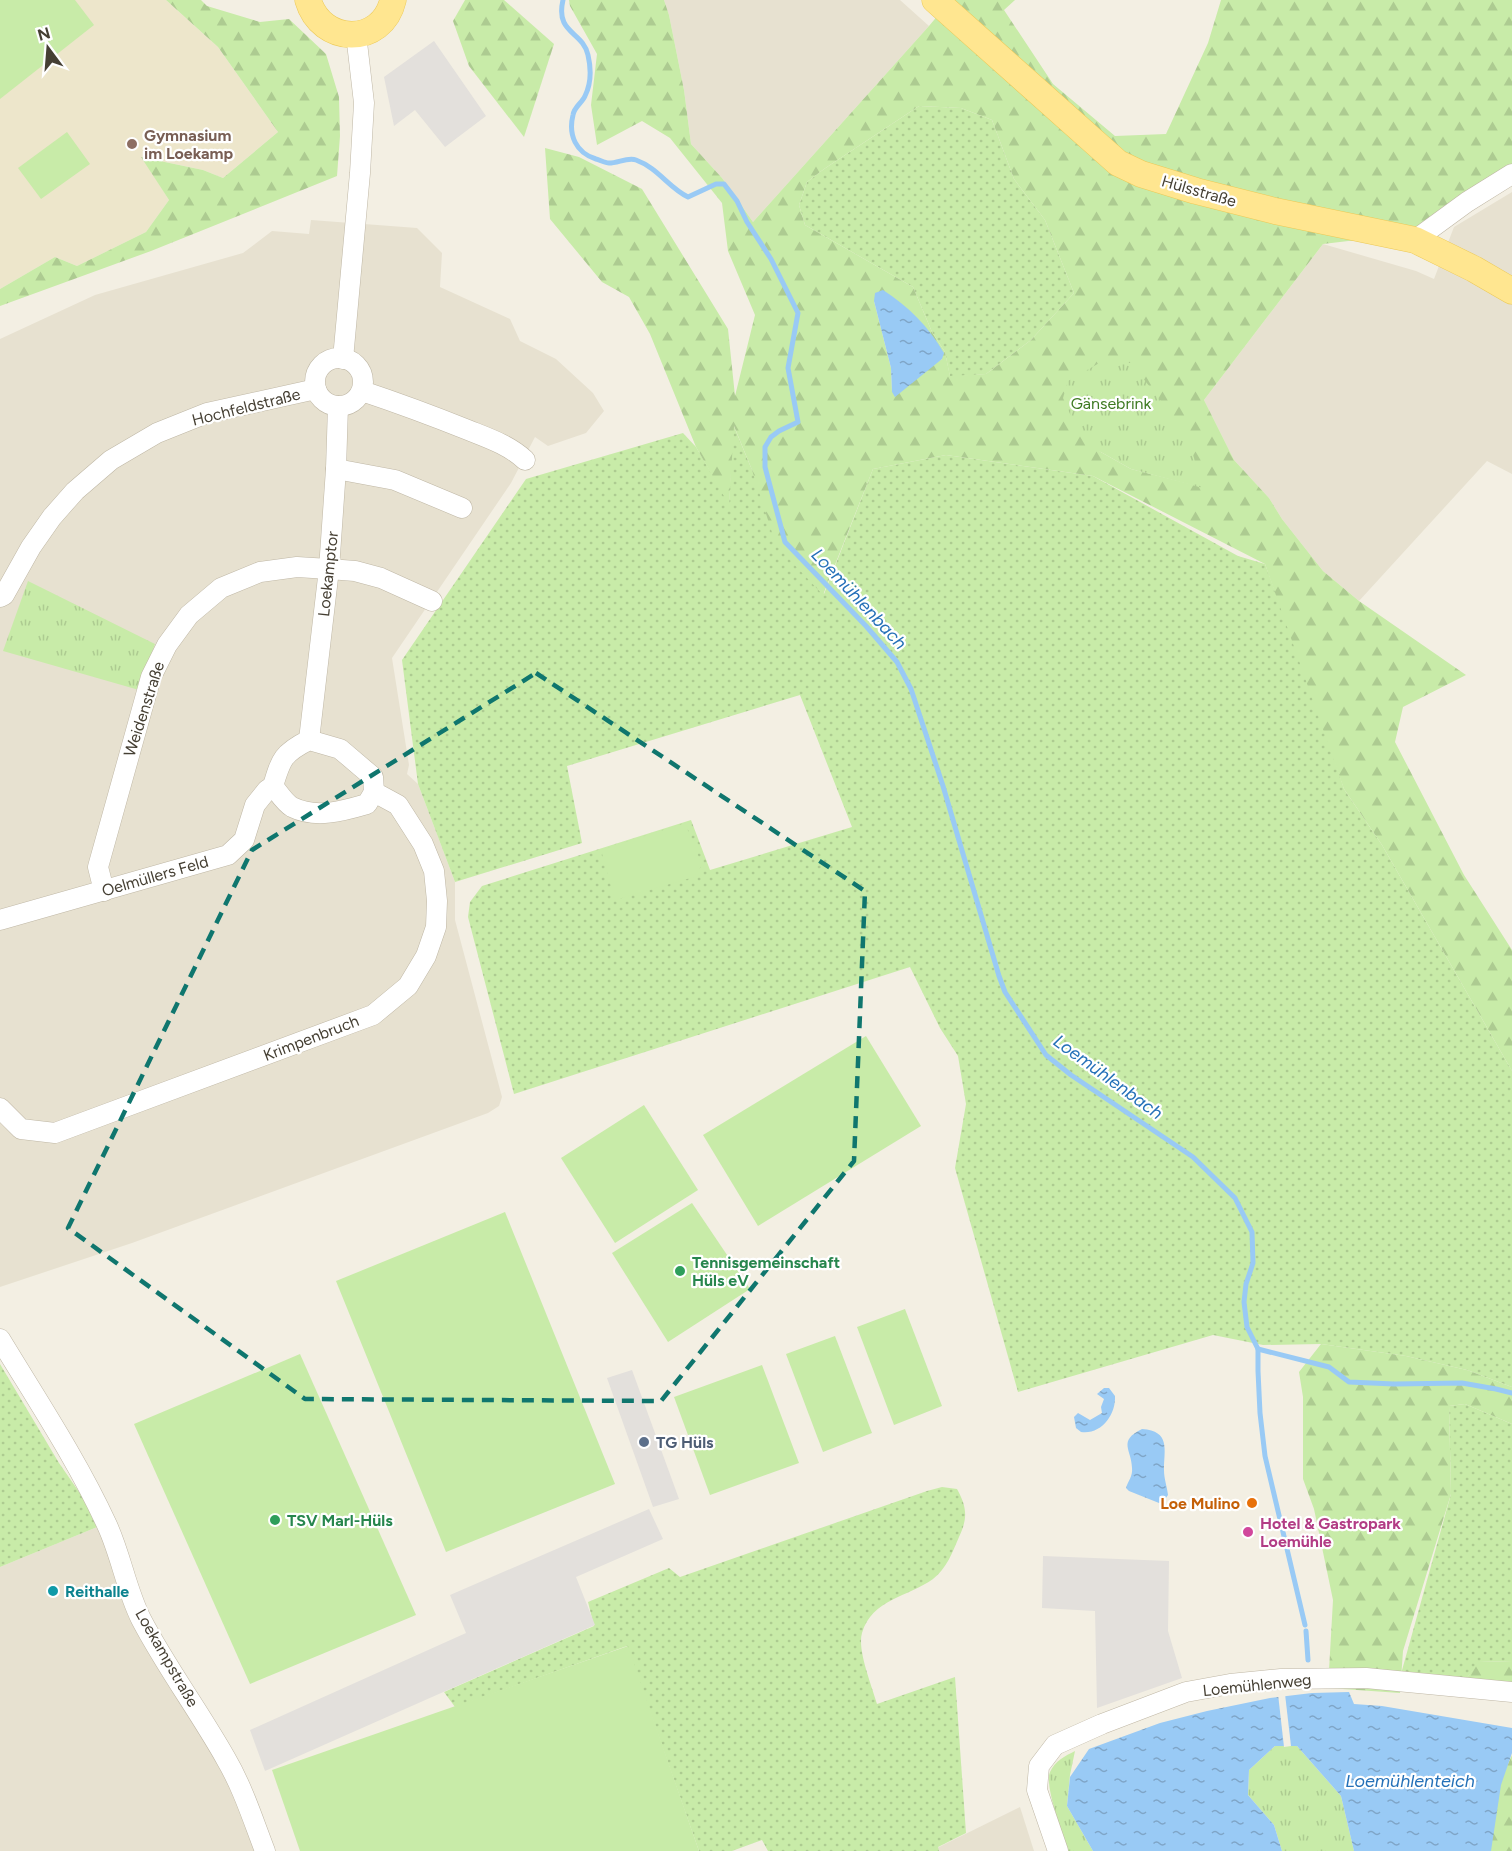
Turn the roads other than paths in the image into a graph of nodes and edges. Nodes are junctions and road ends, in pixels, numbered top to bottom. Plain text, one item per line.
1 (306, 0) edge
2 (935, 0) edge
3 (394, 1) edge
4 (356, 34) junction
5 (1512, 174) edge
6 (1415, 240) junction
7 (1512, 291) edge
8 (343, 359) junction
9 (316, 389) junction
10 (362, 391) junction
11 (338, 406) junction
12 (525, 460) dead end
13 (336, 469) junction
14 (462, 508) dead end
15 (329, 568) junction
16 (0, 597) edge
17 (432, 601) dead end
18 (309, 740) junction
19 (273, 786) junction
20 (374, 792) junction
21 (104, 891) junction
22 (0, 920) edge
23 (0, 1108) edge
24 (0, 1339) edge
25 (1512, 1692) edge
26 (265, 1851) edge
27 (1058, 1851) edge

1 - 4 main road
2 - 6 main road, Hülsstraße
3 - 4 main road
4 - 8 street
5 - 6 street
6 - 7 main road, Hülsstraße
8 - 9 street
8 - 10 street
9 - 11 street
9 - 16 street, Hochfeldstraße
10 - 11 street
10 - 12 street
11 - 13 street, Loekamptor
13 - 14 street
13 - 15 street, Loekamptor
15 - 17 street, Weidenstraße
15 - 18 street, Loekamptor
15 - 21 street, Weidenstraße
18 - 19 street
18 - 20 street
19 - 20 street
19 - 21 street, Oelmüllers Feld
20 - 23 street, Krimpenbruch
21 - 22 street, Oelmüllers Feld
24 - 26 street, Loekampstraße
25 - 27 street, Loemühlenweg

